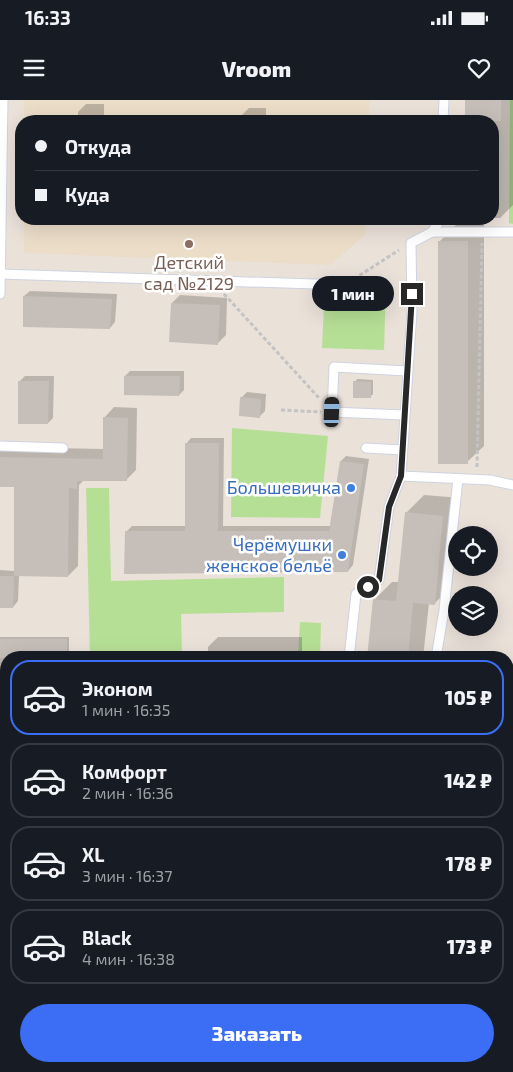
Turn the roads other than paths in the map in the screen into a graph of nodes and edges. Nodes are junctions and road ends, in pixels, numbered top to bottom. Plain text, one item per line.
1 (3, 100) edge
2 (444, 100) edge
3 (444, 115) edge
4 (437, 225) edge
5 (432, 232) junction
6 (513, 232) edge
7 (0, 274) edge
8 (345, 285) road end
9 (0, 294) edge
10 (408, 371) junction
11 (404, 415) junction
12 (0, 446) edge
13 (63, 448) dead end
14 (366, 448) dead end
15 (402, 450) junction
16 (401, 476) junction
17 (458, 479) junction
18 (513, 484) edge
19 (350, 651) edge
20 (437, 651) edge

1 - 7 lane
2 - 3 lane
4 - 5 lane
5 - 6 lane
5 - 10 lane
7 - 8 lane
7 - 9 lane
10 - 11 lane
10 - 11 lane
11 - 15 lane
12 - 13 lane
14 - 15 lane
15 - 16 lane
16 - 17 lane
16 - 19 lane
17 - 18 lane
17 - 20 lane

